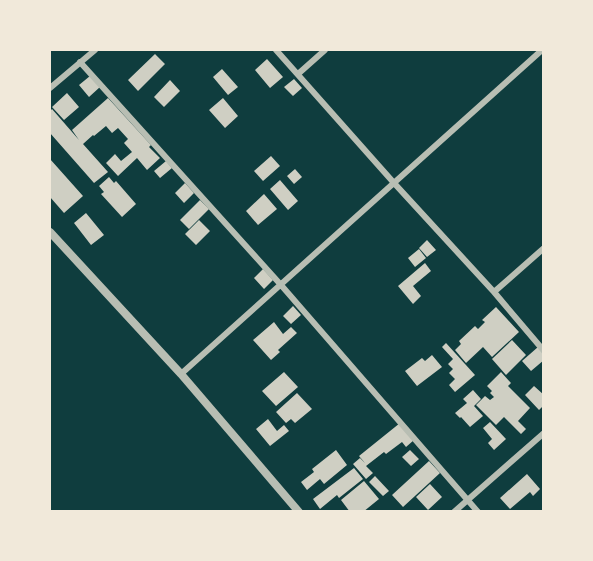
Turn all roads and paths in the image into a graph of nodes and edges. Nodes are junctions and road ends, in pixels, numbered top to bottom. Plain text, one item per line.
1 (95, 50) edge
2 (276, 50) edge
3 (326, 50) edge
4 (542, 50) edge
5 (80, 62) junction
6 (298, 74) junction
7 (50, 88) edge
8 (394, 183) junction
9 (50, 232) edge
10 (543, 248) edge
11 (281, 285) junction
12 (494, 292) junction
13 (543, 351) edge
14 (181, 374) junction
15 (543, 433) edge
16 (467, 500) junction
17 (298, 512) edge
18 (454, 512) edge
19 (478, 512) edge

1 - 5 street
2 - 6 street
3 - 6 street
4 - 8 street
5 - 7 street
5 - 11 street
6 - 8 street
8 - 11 street
8 - 12 street
9 - 14 street
10 - 12 street
11 - 14 street
11 - 16 street
12 - 13 street
14 - 17 street
15 - 16 street
16 - 18 street
16 - 19 street

